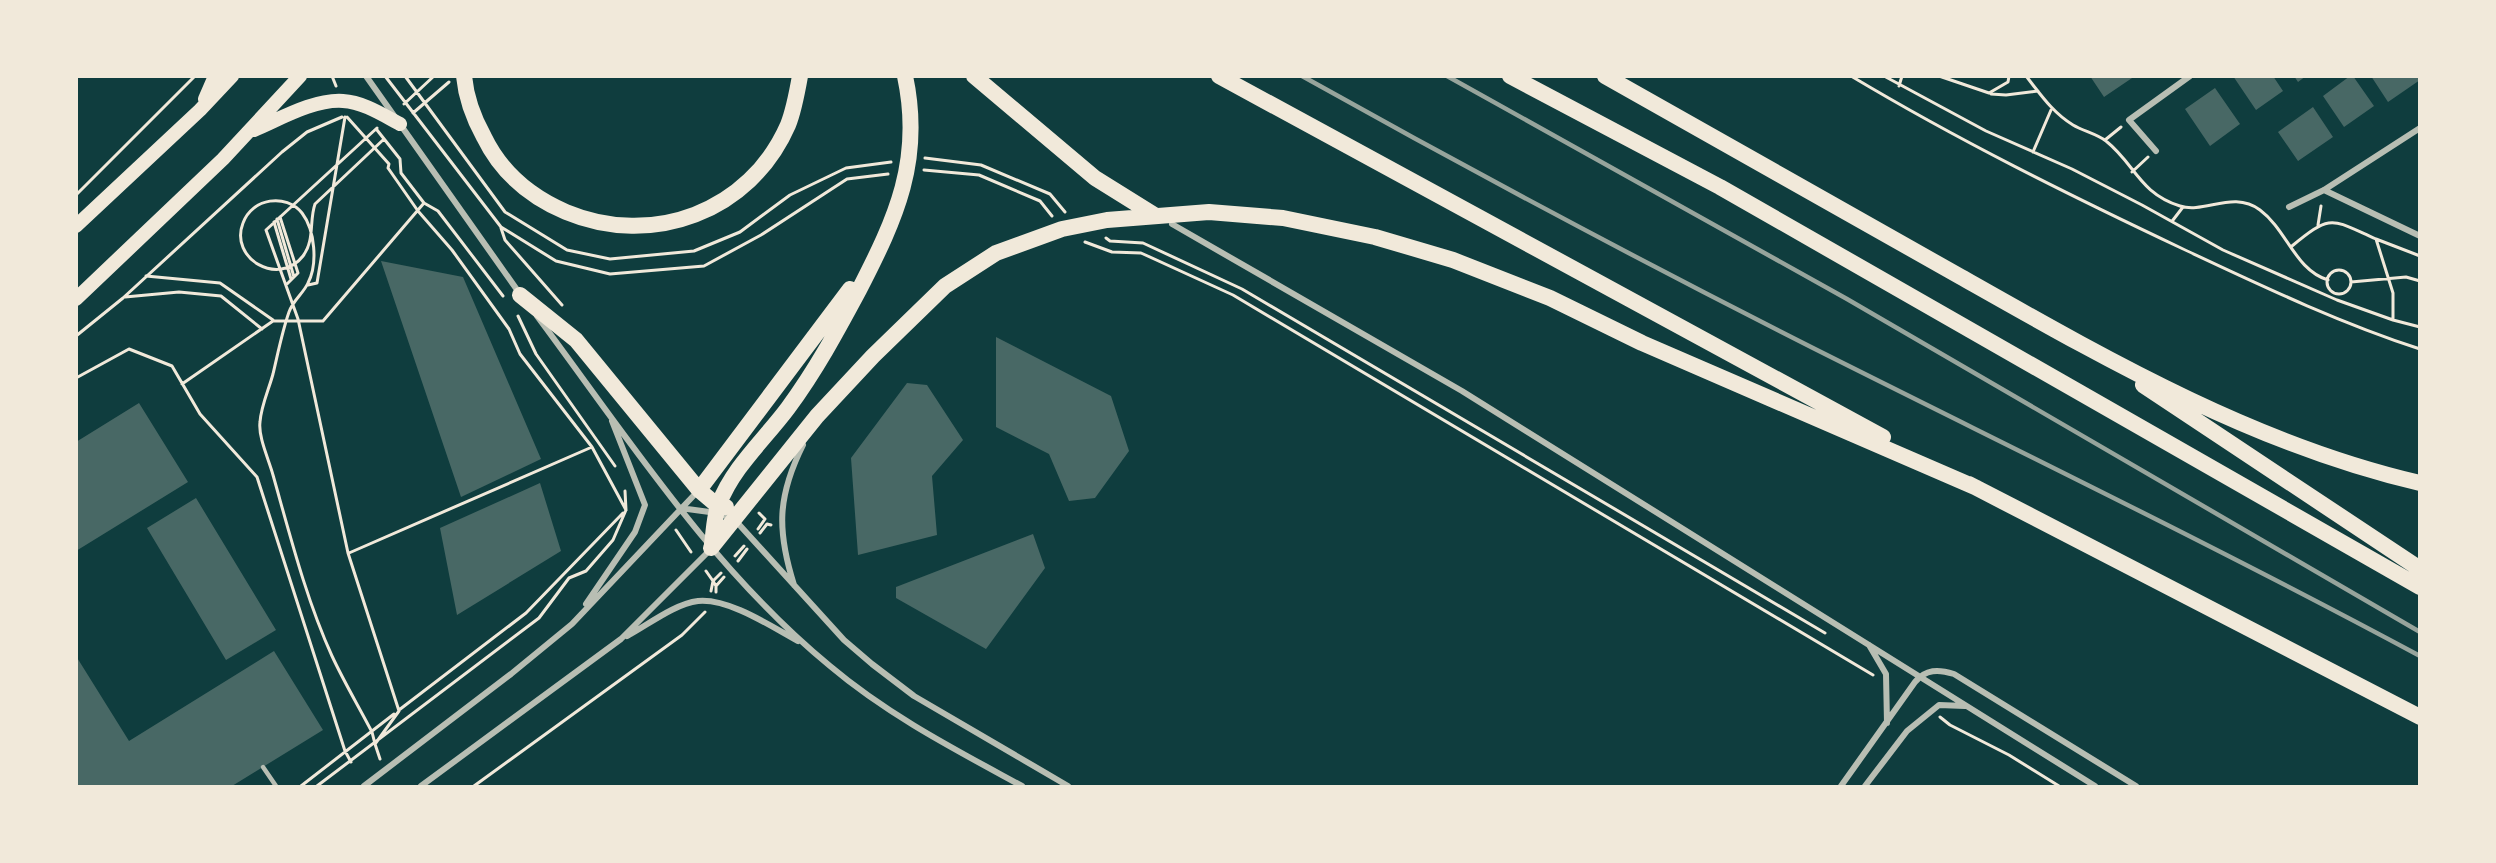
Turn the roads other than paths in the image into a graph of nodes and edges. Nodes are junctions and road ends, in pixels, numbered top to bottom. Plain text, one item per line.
1 (215, 76) edge
2 (232, 76) edge
3 (300, 76) edge
4 (366, 76) edge
5 (464, 76) edge
6 (800, 76) edge
7 (905, 76) edge
8 (974, 76) edge
9 (1219, 76) edge
10 (1510, 76) edge
11 (1605, 76) edge
12 (2190, 76) edge
13 (200, 110) junction
14 (400, 124) junction
15 (2420, 128) edge
16 (249, 131) junction
17 (2156, 151) road end
18 (2324, 190) junction
19 (2289, 207) dead end
20 (1172, 224) joint
21 (76, 226) edge
22 (2420, 236) edge
23 (879, 250) junction
24 (76, 298) edge
25 (512, 300) junction
26 (2091, 351) junction
27 (608, 411) junction
28 (817, 416) junction
29 (2420, 483) edge
30 (1977, 488) junction
31 (699, 490) junction
32 (680, 508) junction
33 (717, 510) junction
34 (741, 510) junction
35 (711, 548) junction
36 (2420, 569) edge
37 (2420, 587) edge
38 (795, 589) junction
39 (572, 624) junction
40 (621, 639) junction
41 (1867, 642) junction
42 (807, 646) junction
43 (1921, 676) junction
44 (1965, 706) junction
45 (2420, 717) edge
46 (1887, 723) junction
47 (263, 767) dead end
48 (1018, 785) edge
49 (276, 786) edge
50 (364, 786) edge
51 (422, 786) edge
52 (1068, 786) edge
53 (1841, 786) edge
54 (1865, 786) edge
55 (2095, 786) edge
56 (2136, 786) edge

1 - 13 main road
2 - 13 main road
3 - 16 main road
4 - 14 street
5 - 6 highway
7 - 23 highway
8 - 20 highway
9 - 30 highway
10 - 37 highway
11 - 26 highway
12 - 17 street
13 - 21 main road
14 - 16 main road
14 - 25 street
15 - 18 street
16 - 24 main road
18 - 19 street
18 - 22 street
20 - 41 street
23 - 31 highway
23 - 33 highway
25 - 27 street
25 - 31 highway
26 - 29 highway
26 - 36 highway
27 - 32 street
27 - 39 street
28 - 30 highway
28 - 34 highway
28 - 38 street
30 - 45 highway
31 - 32 street
31 - 33 highway
32 - 33 street
32 - 35 street
32 - 39 street
33 - 34 highway
33 - 35 highway
34 - 35 highway
34 - 38 street
35 - 40 street
35 - 42 street
38 - 52 street
39 - 50 street
40 - 42 street
40 - 51 street
41 - 43 street
41 - 46 street
42 - 48 street
43 - 44 street
43 - 46 street
43 - 56 street
44 - 54 street
44 - 55 street
46 - 53 street
47 - 49 lane

